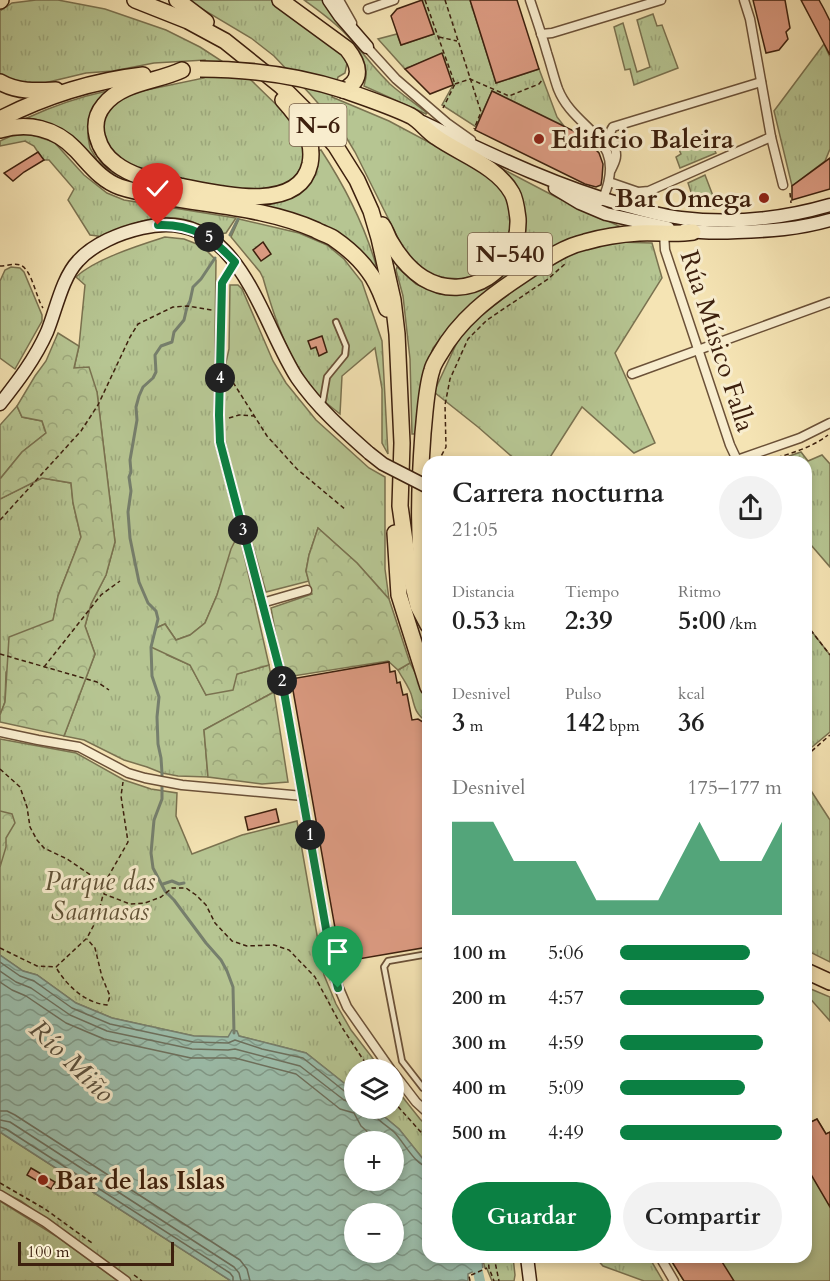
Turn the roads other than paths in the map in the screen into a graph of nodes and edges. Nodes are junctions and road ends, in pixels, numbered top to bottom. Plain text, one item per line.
1 (135, 0) edge
2 (177, 0) edge
3 (280, 0) edge
4 (295, 0) edge
5 (329, 0) edge
6 (339, 0) edge
7 (394, 0) edge
8 (530, 0) edge
9 (661, 0) edge
10 (744, 0) edge
11 (368, 9) dead end
12 (542, 34) junction
13 (225, 41) junction
14 (367, 47) junction
15 (347, 49) junction
16 (244, 55) junction
17 (182, 70) junction
18 (0, 82) edge
19 (761, 82) junction
20 (71, 89) junction
21 (344, 90) junction
22 (414, 118) junction
23 (0, 119) edge
24 (0, 130) edge
25 (771, 137) junction
26 (494, 156) junction
27 (611, 170) junction
28 (529, 172) junction
29 (609, 182) junction
30 (547, 183) junction
31 (787, 188) road end
32 (603, 199) junction
33 (830, 205) edge
34 (371, 211) junction
35 (830, 220) edge
36 (693, 232) junction
37 (664, 233) junction
38 (235, 262) junction
39 (830, 302) edge
40 (336, 321) dead end
41 (397, 334) junction
42 (699, 350) junction
43 (632, 374) dead end
44 (0, 404) edge
45 (320, 408) junction
46 (830, 423) edge
47 (422, 456) edge
48 (734, 456) edge
49 (750, 456) edge
50 (422, 460) edge
51 (422, 484) edge
52 (400, 507) junction
53 (422, 565) edge
54 (307, 590) dead end
55 (262, 603) junction
56 (422, 614) edge
57 (422, 668) edge
58 (0, 732) edge
59 (303, 796) junction
60 (422, 955) edge
61 (812, 974) edge
62 (830, 982) edge
63 (812, 984) edge
64 (830, 992) edge
65 (383, 1059) edge
66 (404, 1086) edge
67 (422, 1087) edge
68 (422, 1108) edge
69 (0, 1195) edge
70 (528, 1263) edge
71 (664, 1263) edge
72 (126, 1281) edge
73 (530, 1281) edge
74 (674, 1281) edge

1 - 13 highway, N-6
2 - 13 highway
3 - 15 highway
4 - 15 highway
5 - 14 street
6 - 14 street
7 - 11 street
8 - 12 street
9 - 12 street
10 - 19 street
12 - 27 street
13 - 16 highway, N-6
14 - 26 street
15 - 21 highway
16 - 17 highway
16 - 34 highway, N-6
17 - 20 highway, N-540
17 - 21 highway, N-540, bridge
18 - 20 highway
19 - 25 street
19 - 27 street
20 - 23 highway, N-540
21 - 22 highway, N-540
22 - 26 street
22 - 34 highway, N-540
24 - 41 highway
25 - 29 street
25 - 31 street
26 - 28 street
27 - 29 street
28 - 30 street
28 - 32 street
29 - 32 street
30 - 32 street
30 - 36 street
32 - 33 street
34 - 41 highway, N-6
35 - 36 street
36 - 37 highway
37 - 42 street, Rúa Músico Falla
37 - 47 highway
38 - 44 street
38 - 45 street
38 - 55 street
39 - 42 street
40 - 45 lane
41 - 52 highway, N-6
42 - 43 street
42 - 48 street, Rúa Músico Falla
45 - 51 street, bridge
46 - 49 street
50 - 53 highway
52 - 56 highway, N-6
52 - 57 highway
54 - 55 street
55 - 59 street
58 - 59 street
59 - 65 street
60 - 67 lane
61 - 62 highway
63 - 64 highway
66 - 68 street
69 - 72 street
70 - 73 street
71 - 74 street

